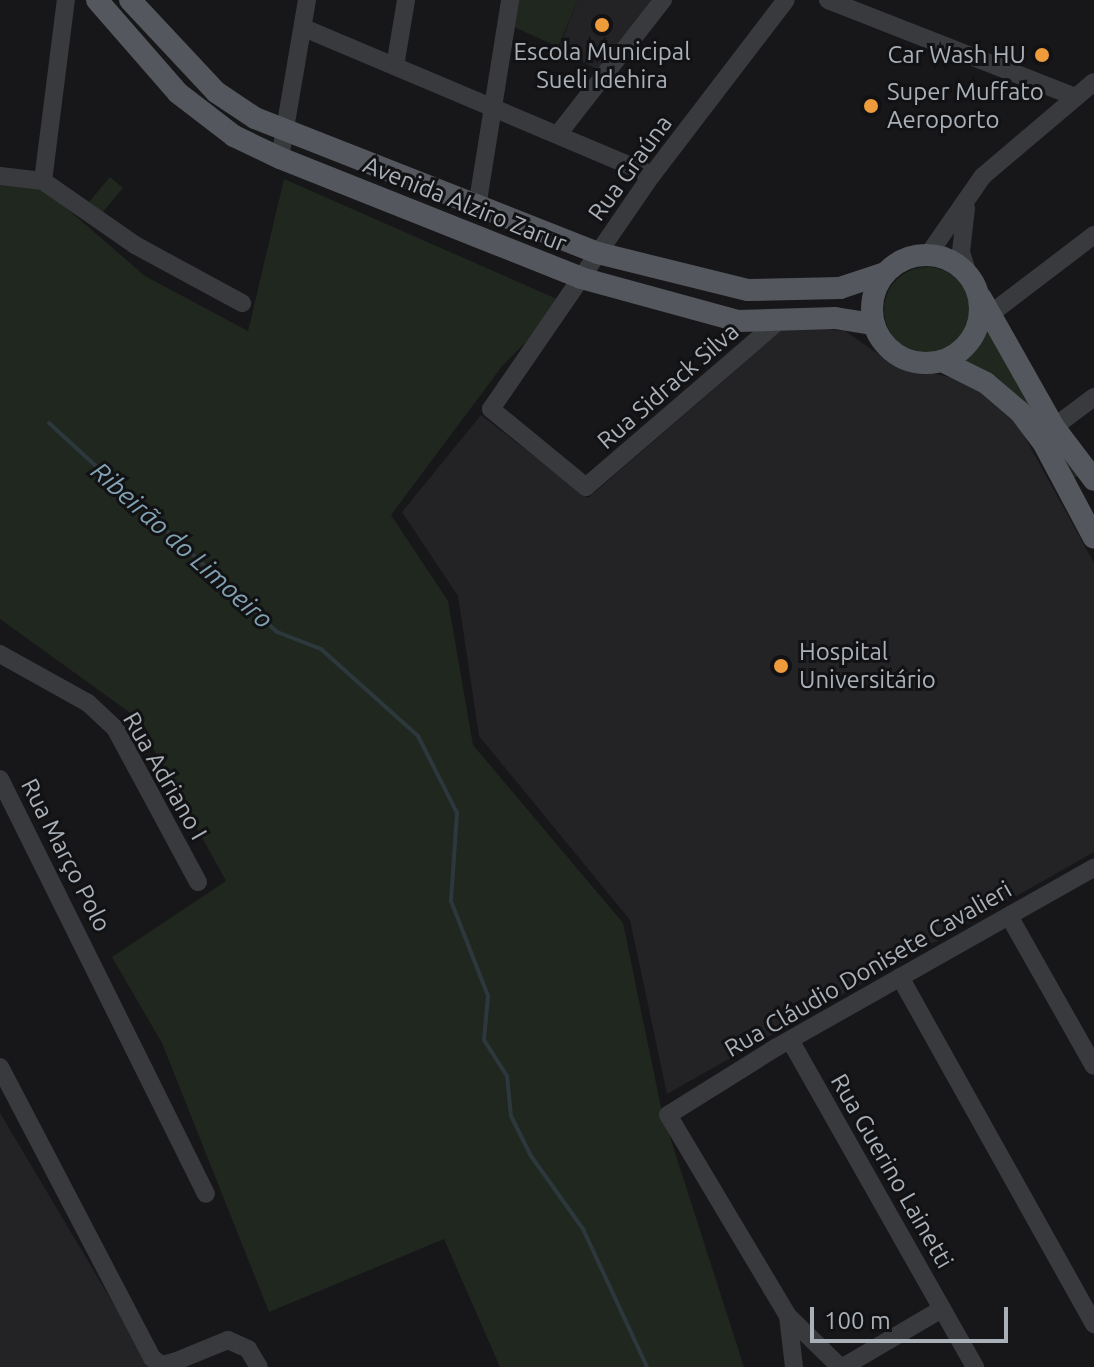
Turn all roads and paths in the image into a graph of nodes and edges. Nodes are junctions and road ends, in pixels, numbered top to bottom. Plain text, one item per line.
1 (66, 0) edge
2 (97, 0) edge
3 (130, 0) edge
4 (307, 0) edge
5 (406, 0) edge
6 (510, 0) edge
7 (663, 0) edge
8 (786, 0) edge
9 (828, 0) edge
10 (152, 11) edge
11 (304, 28) junction
12 (395, 66) junction
13 (1094, 82) edge
14 (1076, 97) junction
15 (493, 107) junction
16 (284, 129) junction
17 (559, 133) junction
18 (280, 158) junction
19 (652, 175) junction
20 (0, 176) edge
21 (43, 181) junction
22 (970, 194) junction
23 (477, 207) junction
24 (1094, 235) edge
25 (598, 253) junction
26 (928, 255) junction
27 (885, 273) junction
28 (581, 278) junction
29 (972, 282) junction
30 (242, 303) dead end
31 (989, 315) junction
32 (780, 320) junction
33 (874, 324) junction
34 (942, 361) junction
35 (1094, 397) edge
36 (1054, 427) junction
37 (1093, 477) edge
38 (586, 487) joint
39 (1081, 503) edge
40 (1094, 538) edge
41 (0, 654) edge
42 (0, 779) edge
43 (1094, 868) edge
44 (198, 882) dead end
45 (1009, 916) junction
46 (900, 977) junction
47 (790, 1040) junction
48 (1094, 1066) edge
49 (0, 1067) edge
50 (206, 1194) dead end
51 (942, 1309) junction
52 (788, 1316) junction
53 (1094, 1324) edge
54 (259, 1367) edge
55 (794, 1367) edge
56 (841, 1367) edge
57 (975, 1367) edge

1 - 21 street
2 - 18 main road, Avenida Alziro Zarur
3 - 10 main road, Avenida Alziro Zarur
4 - 11 street
5 - 12 street
6 - 15 street
7 - 17 street
8 - 19 street, Rua Graúna
9 - 14 street
10 - 16 main road, Avenida Alziro Zarur
11 - 12 street
11 - 16 street
12 - 15 street
13 - 14 street
14 - 22 street
15 - 17 street
15 - 23 street
16 - 18 street
16 - 23 main road, Avenida Alziro Zarur
17 - 19 street
18 - 28 main road, Avenida Alziro Zarur
19 - 25 street, Rua Graúna
20 - 21 street
21 - 30 street
22 - 26 street
22 - 29 street
23 - 25 main road, Avenida Alziro Zarur
24 - 31 street
25 - 27 main road, Avenida Alziro Zarur
25 - 28 street, Rua Graúna
26 - 27 main road
26 - 29 main road
27 - 33 main road
28 - 32 main road, Avenida Alziro Zarur
28 - 38 street, Rua Graúna
29 - 31 main road
29 - 34 main road
31 - 36 main road
32 - 33 main road, Avenida Alziro Zarur
32 - 38 street, Rua Sidrack Silva
33 - 34 main road
34 - 39 main road
35 - 36 street
36 - 37 main road
37 - 39 main road
39 - 40 main road
41 - 44 street, Rua Adriano I
42 - 50 street, Rua Março Polo
43 - 45 street, Rua Cláudio Donisete Cavalieri
45 - 46 street, Rua Cláudio Donisete Cavalieri
45 - 48 street
46 - 47 street, Rua Cláudio Donisete Cavalieri
46 - 53 street
47 - 51 street, Rua Guerino Lainetti
47 - 52 street, Rua Cláudio Donisete Cavalieri
49 - 54 street
51 - 56 street
51 - 57 street, Rua Guerino Lainetti
52 - 55 street
52 - 56 street

